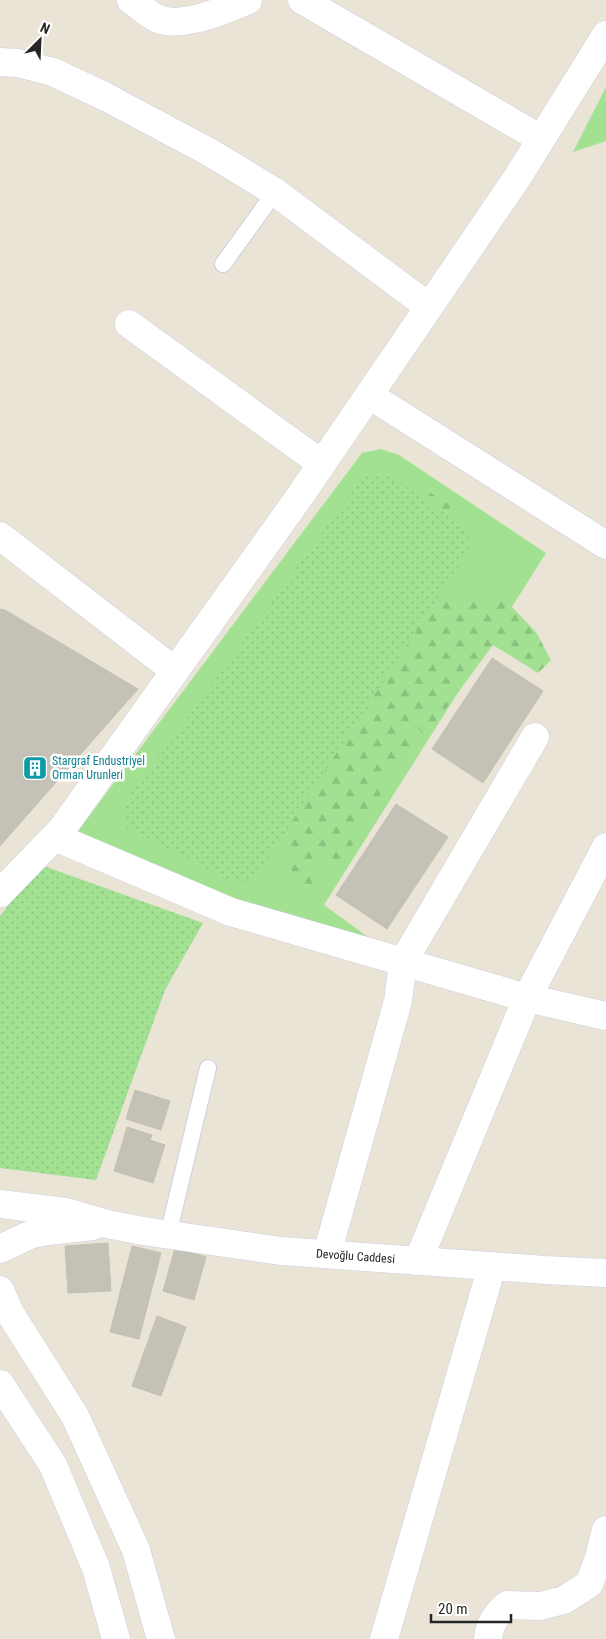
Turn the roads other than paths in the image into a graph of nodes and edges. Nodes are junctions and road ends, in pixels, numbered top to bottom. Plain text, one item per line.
1 (131, 0) edge
2 (248, 0) edge
3 (302, 0) edge
4 (606, 35) edge
5 (0, 62) edge
6 (541, 139) junction
7 (275, 192) junction
8 (223, 264) dead end
9 (429, 307) junction
10 (129, 324) dead end
11 (369, 395) junction
12 (322, 464) junction
13 (0, 536) edge
14 (606, 545) edge
15 (175, 671) junction
16 (535, 737) dead end
17 (55, 837) junction
18 (606, 847) edge
19 (0, 894) edge
20 (403, 962) junction
21 (527, 998) junction
22 (606, 1016) edge
23 (208, 1068) dead end
24 (0, 1204) edge
25 (107, 1224) junction
26 (168, 1235) junction
27 (0, 1249) edge
28 (327, 1254) junction
29 (418, 1261) junction
30 (492, 1266) junction
31 (606, 1273) edge
32 (0, 1290) edge
33 (0, 1384) edge
34 (606, 1530) edge
35 (116, 1639) edge
36 (161, 1639) edge
37 (384, 1639) edge
38 (488, 1639) edge

1 - 2 street
3 - 6 street
4 - 6 street
5 - 7 street
6 - 9 street
7 - 8 lane
7 - 9 street
9 - 11 street
10 - 12 street
11 - 12 street
11 - 14 street
12 - 15 street
13 - 15 street
15 - 17 street
16 - 20 street
17 - 19 street
17 - 20 street
18 - 21 street
20 - 21 street
20 - 28 street
21 - 22 street
21 - 29 street
23 - 26 lane
24 - 25 street
25 - 26 street, Devoğlu Caddesi
25 - 27 street
26 - 28 street, Devoğlu Caddesi
28 - 29 street, Devoğlu Caddesi
29 - 30 street, Devoğlu Caddesi
30 - 31 street, Devoğlu Caddesi
30 - 37 street
32 - 36 street
33 - 35 street
34 - 38 street

